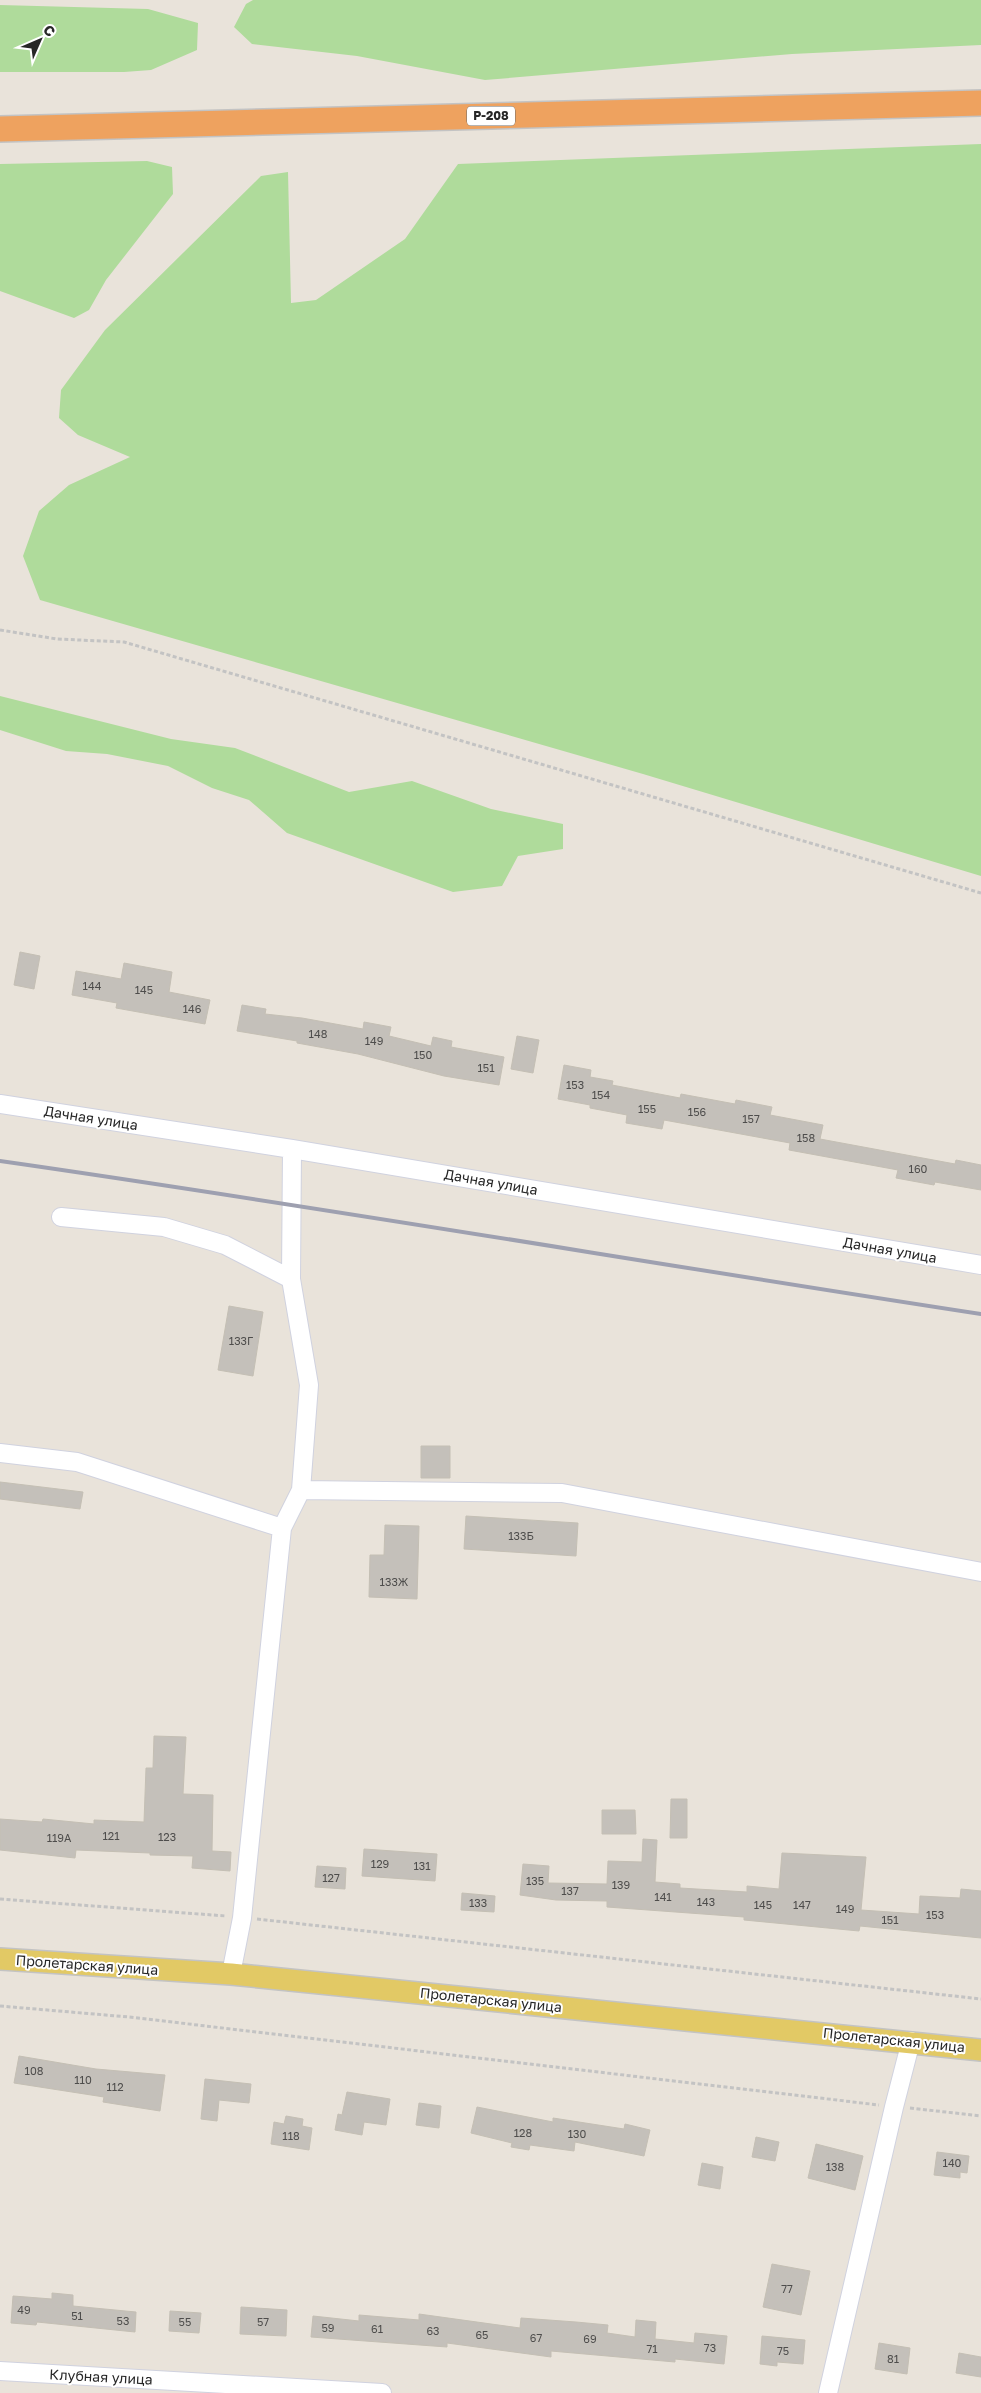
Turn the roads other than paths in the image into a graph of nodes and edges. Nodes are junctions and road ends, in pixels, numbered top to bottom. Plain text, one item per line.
1 (981, 103) edge
2 (0, 129) edge
3 (0, 1104) edge
4 (292, 1149) junction
5 (60, 1218) dead end
6 (981, 1265) edge
7 (291, 1279) junction
8 (0, 1453) edge
9 (301, 1490) junction
10 (282, 1528) junction
11 (981, 1572) edge
12 (0, 1959) edge
13 (231, 1974) junction
14 (911, 2042) junction
15 (981, 2050) edge
16 (0, 2371) edge
17 (382, 2393) edge
18 (828, 2393) edge

1 - 2 highway, Р-208
3 - 4 street, Дачная улица
4 - 6 street, Дачная улица
4 - 7 street
5 - 7 street
7 - 9 street
8 - 10 street
9 - 10 street
9 - 11 street
10 - 13 street
12 - 13 main road, Пролетарская улица
13 - 14 main road, Пролетарская улица
14 - 15 main road, Пролетарская улица
14 - 18 street
16 - 17 street, Клубная улица

